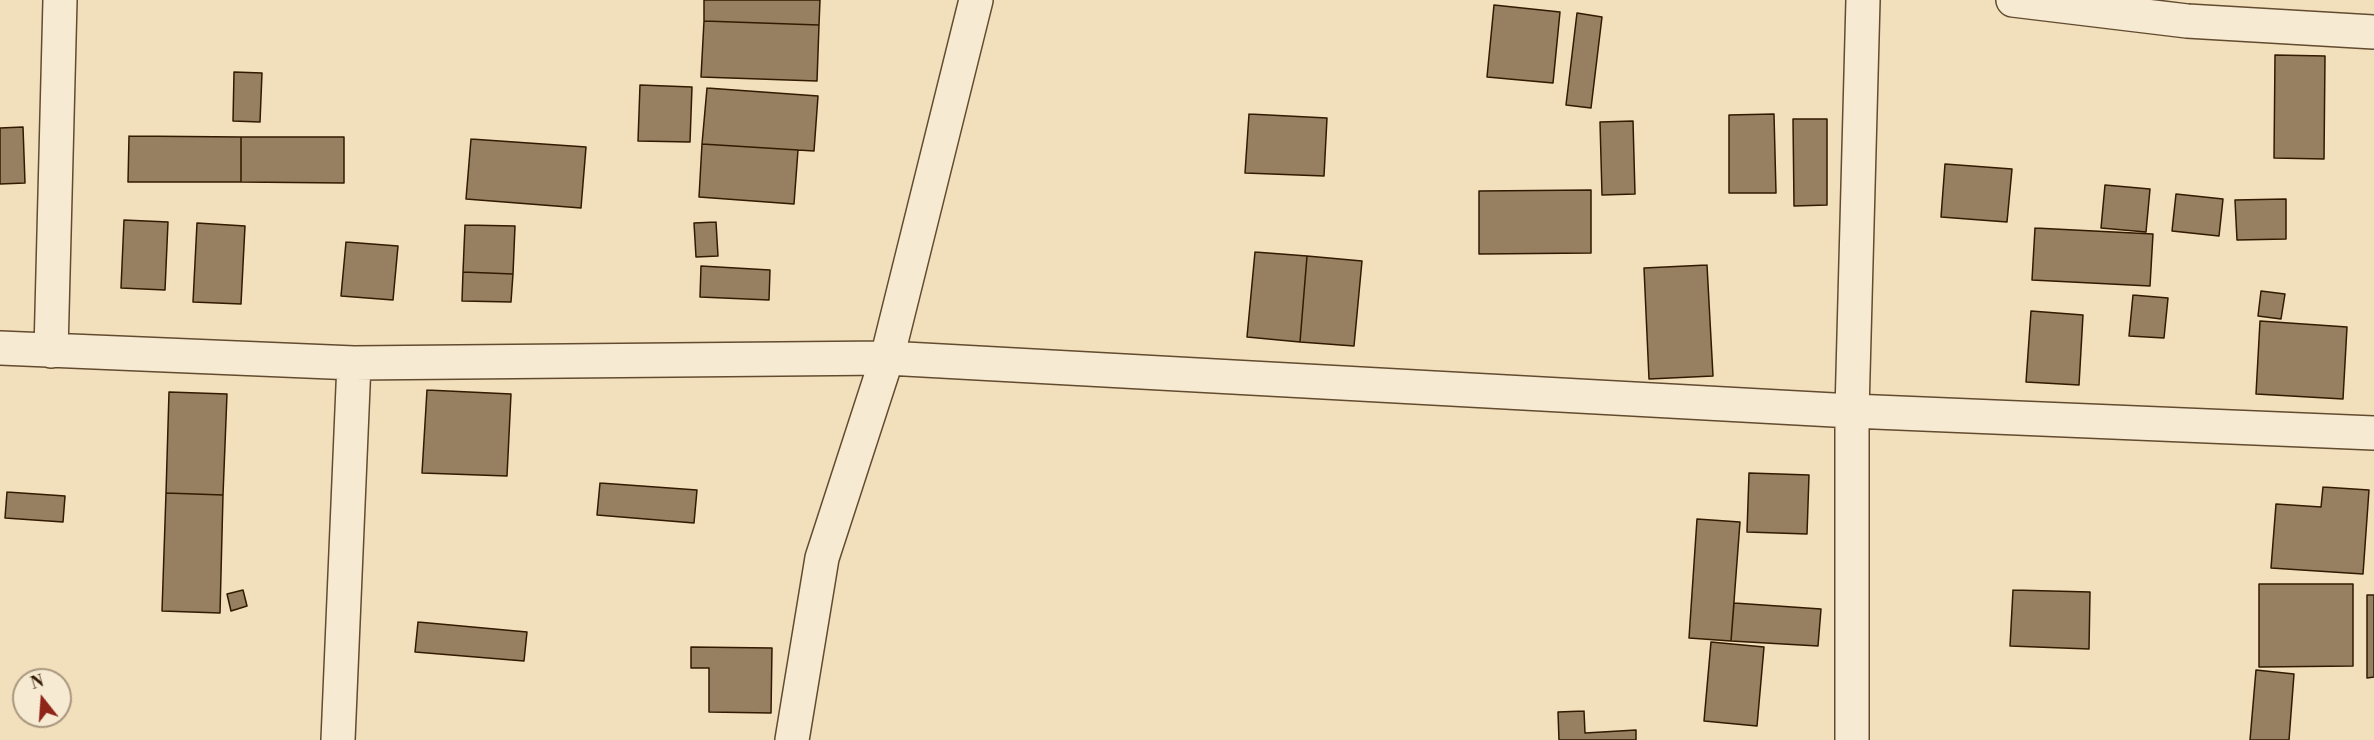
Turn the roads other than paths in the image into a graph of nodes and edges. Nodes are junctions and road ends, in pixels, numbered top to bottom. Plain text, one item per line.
1 (60, 0) edge
2 (976, 0) edge
3 (1863, 0) edge
4 (2013, 0) edge
5 (2374, 32) edge
6 (0, 348) edge
7 (51, 351) junction
8 (887, 358) junction
9 (354, 363) junction
10 (1852, 411) junction
11 (2374, 432) edge
12 (338, 740) edge
13 (792, 740) edge
14 (1852, 740) edge

1 - 7 street
2 - 8 street
3 - 10 street
4 - 5 street
6 - 7 street
7 - 9 street
8 - 9 street
8 - 10 street
8 - 13 street
9 - 12 street
10 - 11 street
10 - 14 street

